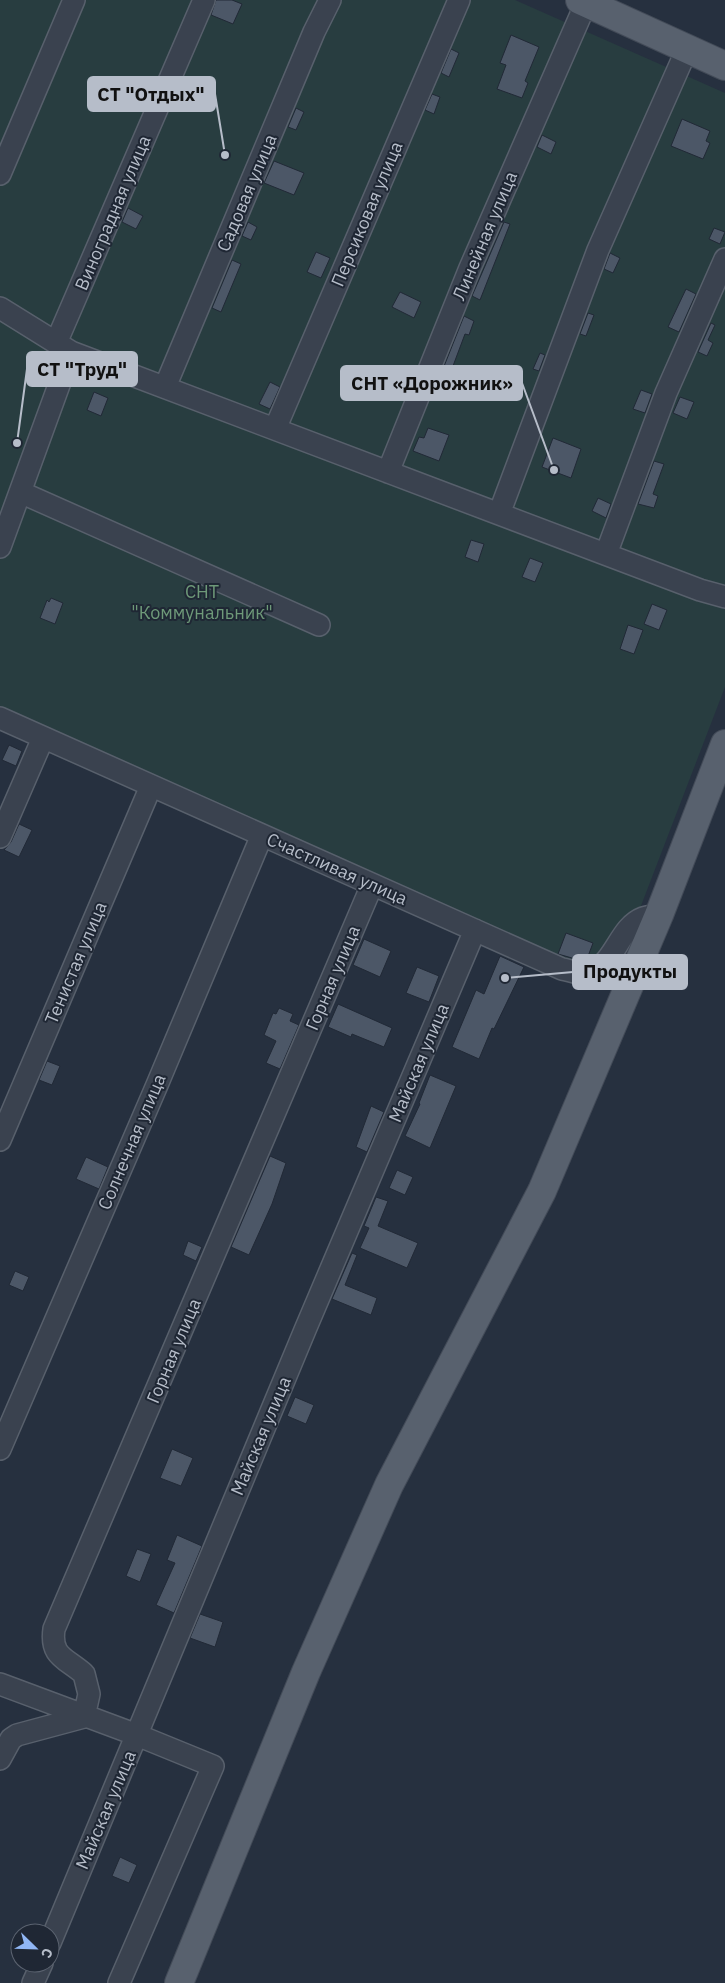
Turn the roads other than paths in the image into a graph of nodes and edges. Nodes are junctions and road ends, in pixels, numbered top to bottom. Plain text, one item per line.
1 (74, 0) edge
2 (204, 0) edge
3 (330, 0) edge
4 (459, 0) edge
5 (583, 1) edge
6 (687, 49) junction
7 (725, 66) edge
8 (0, 174) edge
9 (725, 259) edge
10 (0, 308) edge
11 (64, 347) junction
12 (165, 387) junction
13 (275, 429) junction
14 (388, 472) junction
15 (20, 492) junction
16 (499, 514) junction
17 (1, 540) edge
18 (606, 554) junction
19 (725, 597) edge
20 (319, 625) dead end
21 (0, 718) edge
22 (43, 738) junction
23 (725, 744) edge
24 (151, 786) junction
25 (262, 835) junction
26 (0, 838) edge
27 (372, 884) junction
28 (659, 915) junction
29 (475, 930) junction
30 (0, 1140) edge
31 (0, 1449) edge
32 (0, 1684) edge
33 (84, 1717) junction
34 (137, 1735) junction
35 (0, 1759) edge
36 (58, 1923) edge
37 (119, 1983) edge
38 (179, 1983) edge

1 - 8 street
2 - 11 street, Виноградная улица
3 - 12 street, Садовая улица
4 - 13 street, Персиковая улица
5 - 6 main road
5 - 14 street, Линейная улица
6 - 7 main road
6 - 16 street
9 - 18 street
10 - 11 street
11 - 12 street
11 - 15 street, Виноградная улица
12 - 13 street
13 - 14 street
14 - 16 street
15 - 17 street, Виноградная улица
15 - 20 street
16 - 18 street
18 - 19 street
21 - 22 street, Счастливая улица
22 - 24 street, Счастливая улица
22 - 26 street
23 - 28 main road
24 - 25 street, Счастливая улица
24 - 30 street, Тенистая улица
25 - 27 street, Счастливая улица
25 - 31 street, Солнечная улица
27 - 29 street, Счастливая улица
27 - 33 street, Горная улица
28 - 29 street, Счастливая улица
28 - 38 main road
29 - 34 street, Майская улица
32 - 33 street
33 - 34 street
33 - 35 street
34 - 36 street, Майская улица
34 - 37 street

